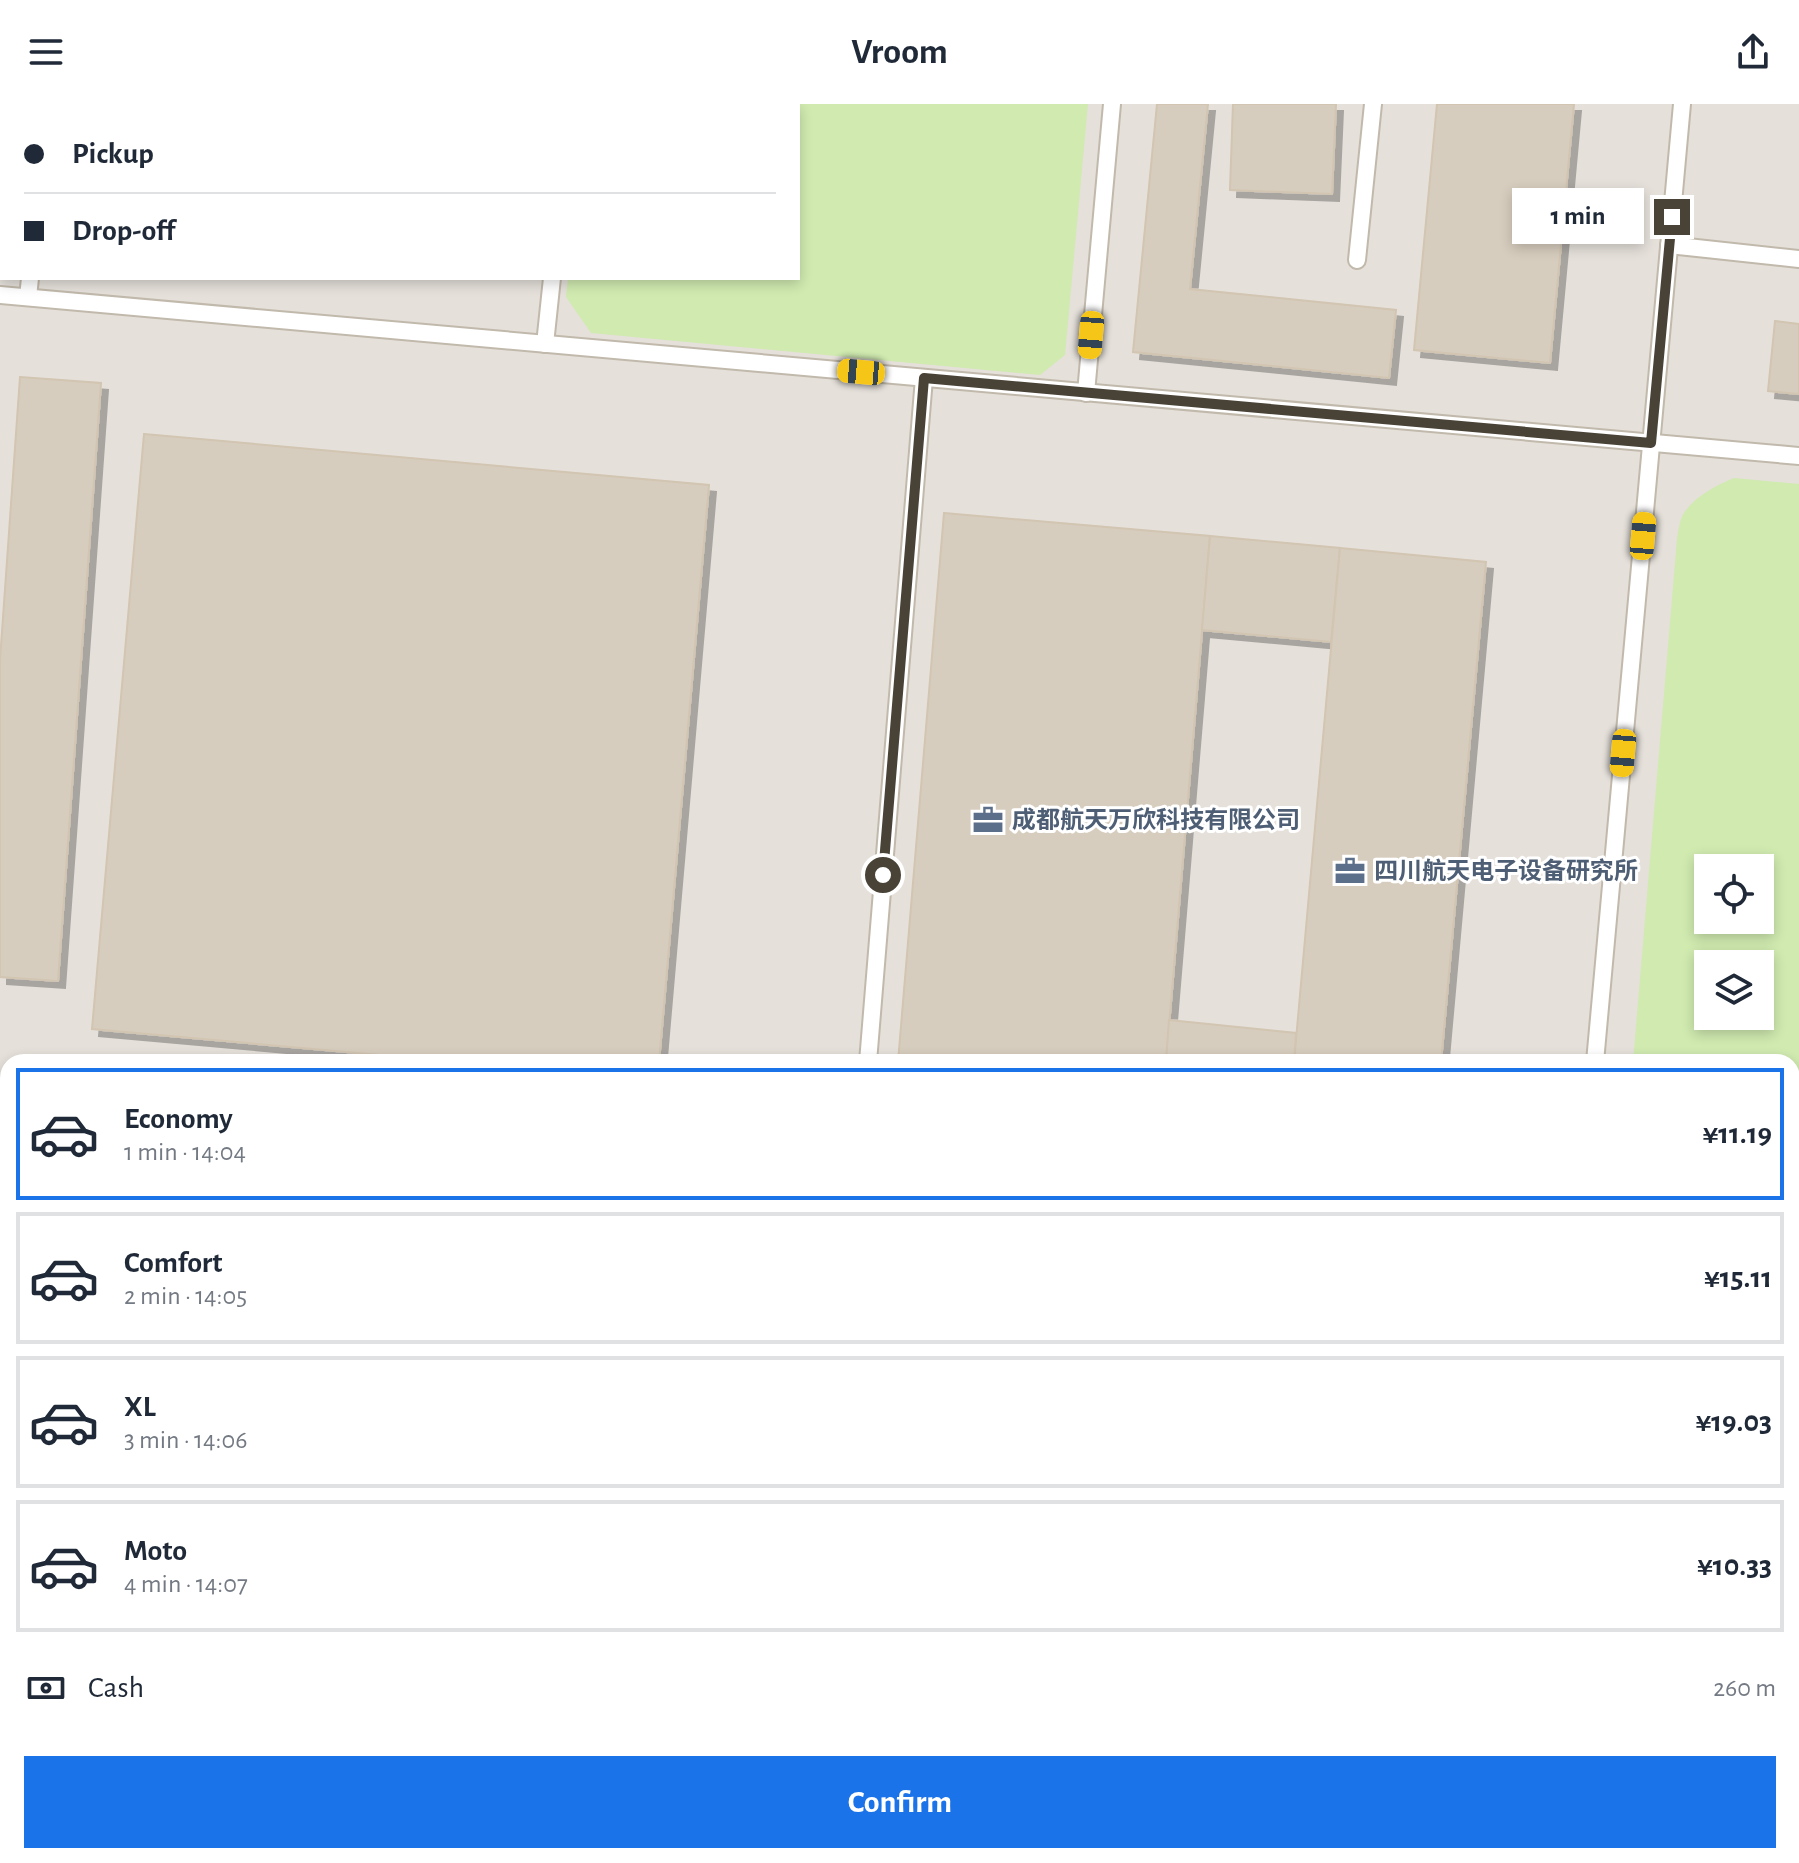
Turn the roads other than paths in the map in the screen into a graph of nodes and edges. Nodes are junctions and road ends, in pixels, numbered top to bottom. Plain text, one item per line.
1 (1112, 104) edge
2 (1373, 104) edge
3 (1682, 104) edge
4 (1669, 245) junction
5 (1799, 259) edge
6 (1357, 260) dead end
7 (30, 280) edge
8 (552, 280) edge
9 (0, 295) edge
10 (28, 297) junction
11 (545, 344) junction
12 (924, 378) junction
13 (1086, 393) junction
14 (1651, 443) junction
15 (1799, 456) edge
16 (869, 1054) edge
17 (1596, 1054) edge

1 - 13 lane
2 - 6 lane
3 - 4 lane
4 - 5 lane
4 - 14 lane
7 - 10 lane
8 - 11 lane
9 - 10 lane
10 - 11 lane
11 - 12 lane
12 - 13 lane
12 - 16 lane
13 - 14 lane
14 - 15 lane
14 - 17 lane

